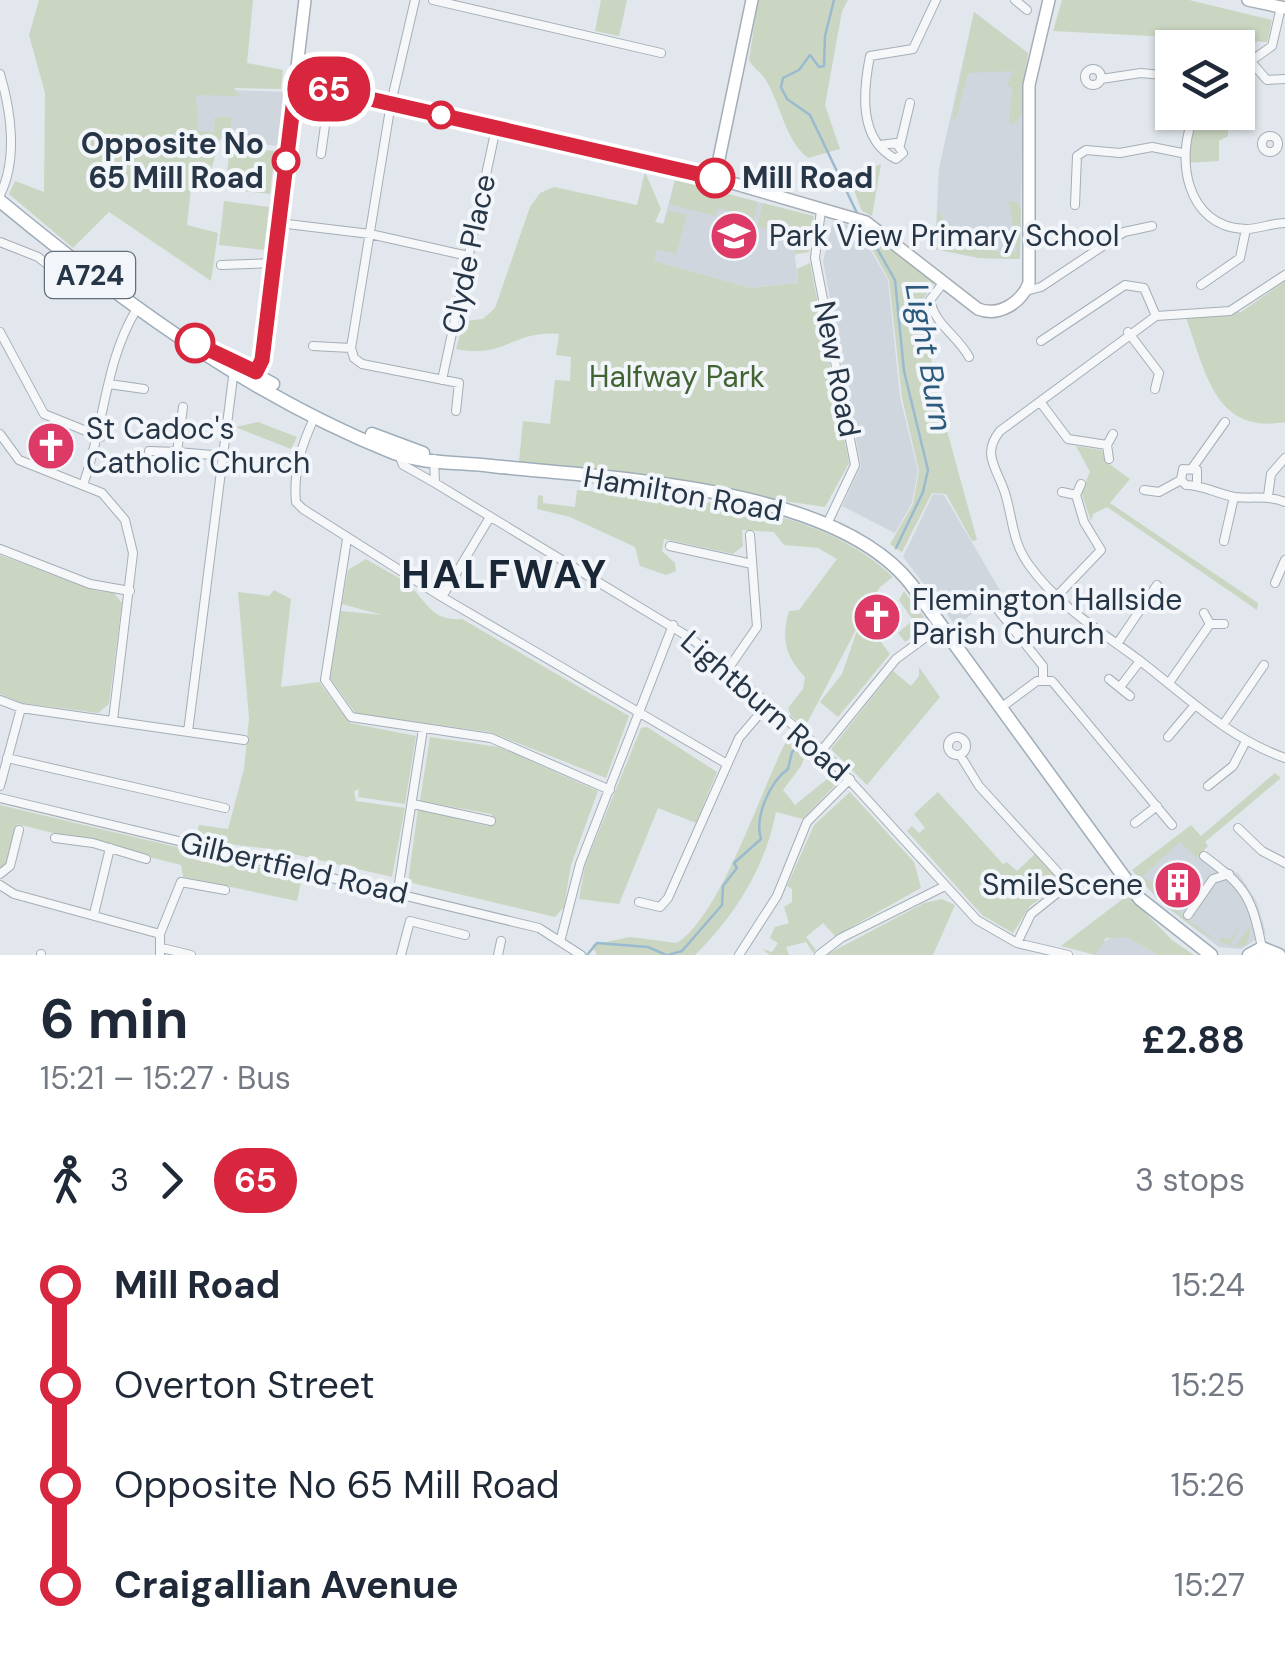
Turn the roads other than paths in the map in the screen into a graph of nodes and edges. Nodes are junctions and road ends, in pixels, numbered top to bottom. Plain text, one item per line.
1 (305, 0) edge
2 (414, 0) edge
3 (433, 0) edge
4 (752, 0) edge
5 (936, 0) edge
6 (1015, 0) edge
7 (1049, 0) edge
8 (1248, 0) edge
9 (1283, 8) edge
10 (1027, 10) dead end
11 (661, 53) dead end
12 (1255, 60) edge
13 (1255, 67) edge
14 (0, 74) edge
15 (1155, 74) edge
16 (1101, 78) dead end
17 (1285, 79) edge
18 (296, 82) junction
19 (330, 90) junction
20 (391, 103) junction
21 (910, 103) dead end
22 (895, 116) dead end
23 (908, 118) junction
24 (496, 128) junction
25 (1190, 130) edge
26 (880, 145) junction
27 (900, 145) junction
28 (1182, 153) junction
29 (320, 154) dead end
30 (715, 178) junction
31 (0, 198) edge
32 (1075, 205) dead end
33 (821, 210) junction
34 (279, 223) junction
35 (1285, 223) edge
36 (1152, 226) dead end
37 (1246, 229) junction
38 (370, 234) junction
39 (0, 242) edge
40 (468, 256) junction
41 (274, 263) junction
42 (221, 265) dead end
43 (60, 274) dead end
44 (1285, 275) edge
45 (945, 281) junction
46 (1201, 285) dead end
47 (1026, 291) junction
48 (136, 310) junction
49 (1156, 316) junction
50 (0, 332) edge
51 (1128, 332) junction
52 (1040, 340) dead end
53 (313, 346) dead end
54 (352, 348) junction
55 (969, 357) dead end
56 (235, 367) junction
57 (1159, 372) junction
58 (1170, 372) dead end
59 (254, 376) junction
60 (442, 380) junction
61 (109, 384) junction
62 (1155, 389) dead end
63 (144, 390) dead end
64 (1041, 403) junction
65 (184, 407) dead end
66 (456, 411) dead end
67 (316, 416) junction
68 (1225, 422) dead end
69 (0, 434) edge
70 (1112, 434) dead end
71 (100, 437) junction
72 (1107, 445) junction
73 (149, 451) dead end
74 (177, 452) junction
75 (399, 455) junction
76 (224, 456) junction
77 (1285, 458) edge
78 (434, 459) junction
79 (1109, 459) dead end
80 (1193, 467) junction
81 (1180, 480) junction
82 (435, 483) junction
83 (83, 484) junction
84 (1082, 484) dead end
85 (1197, 484) junction
86 (1144, 490) dead end
87 (1062, 492) dead end
88 (1158, 492) junction
89 (1076, 495) junction
90 (1268, 496) junction
91 (1234, 497) junction
92 (1285, 502) edge
93 (1163, 504) dead end
94 (490, 517) junction
95 (828, 522) junction
96 (750, 535) dead end
97 (347, 539) junction
98 (1224, 540) dead end
99 (670, 546) dead end
100 (0, 550) edge
101 (1285, 560) edge
102 (752, 564) junction
103 (1274, 583) dead end
104 (1157, 584) dead end
105 (130, 591) junction
106 (1056, 596) junction
107 (442, 597) junction
108 (994, 606) dead end
109 (1204, 613) dead end
110 (1210, 624) junction
111 (1224, 624) dead end
112 (673, 625) junction
113 (940, 626) junction
114 (1117, 644) junction
115 (1140, 661) junction
116 (1264, 665) dead end
117 (728, 669) junction
118 (1043, 678) junction
119 (1109, 679) dead end
120 (1169, 683) junction
121 (1120, 687) junction
122 (1130, 696) dead end
123 (0, 700) edge
124 (768, 704) junction
125 (1195, 705) junction
126 (21, 708) junction
127 (1002, 708) junction
128 (640, 714) junction
129 (113, 720) junction
130 (1222, 725) junction
131 (423, 729) junction
132 (188, 732) junction
133 (1168, 737) dead end
134 (244, 740) dead end
135 (1246, 741) junction
136 (1285, 742) edge
137 (822, 750) junction
138 (960, 755) dead end
139 (1282, 757) edge
140 (7, 758) junction
141 (727, 764) junction
142 (850, 779) junction
143 (0, 786) edge
144 (1208, 786) dead end
145 (610, 790) junction
146 (0, 798) edge
147 (412, 804) junction
148 (211, 805) junction
149 (1157, 806) junction
150 (226, 808) dead end
151 (208, 816) dead end
152 (490, 821) dead end
153 (1135, 823) dead end
154 (1172, 825) dead end
155 (1238, 828) dead end
156 (19, 830) dead end
157 (55, 838) dead end
158 (110, 848) junction
159 (1204, 856) dead end
160 (146, 859) dead end
161 (1285, 863) edge
162 (0, 874) edge
163 (1229, 874) junction
164 (945, 886) junction
165 (1, 890) edge
166 (225, 890) dead end
167 (398, 890) junction
168 (638, 902) dead end
169 (94, 914) junction
170 (1188, 914) dead end
171 (160, 934) junction
172 (465, 935) dead end
173 (560, 938) junction
174 (501, 941) dead end
175 (1016, 943) junction
176 (1256, 951) edge
177 (161, 952) edge
178 (1282, 954) edge
179 (190, 955) edge
180 (401, 955) edge
181 (498, 955) edge
182 (581, 955) edge
183 (739, 955) edge
184 (819, 955) edge
185 (1068, 955) edge
186 (1211, 955) edge

1 - 18 street
2 - 20 street
3 - 11 street
4 - 30 street
5 - 26 street
6 - 10 street
7 - 47 street
8 - 9 street
9 - 12 street
13 - 17 street
14 - 31 street
15 - 16 street
18 - 19 street
18 - 34 street
19 - 20 street
19 - 29 street
20 - 24 street
20 - 38 street
21 - 23 street
22 - 23 street
23 - 27 street
24 - 30 street
24 - 40 street, Clyde Place
25 - 28 street
26 - 27 street
26 - 27 street
28 - 32 street
28 - 37 street
30 - 33 street
31 - 48 main road, Hamilton Road / A724
33 - 45 street
33 - 95 street, New Road
34 - 38 street
34 - 41 street
35 - 37 street
36 - 47 street
37 - 46 street
38 - 40 street
38 - 54 street
39 - 43 street
40 - 60 street, Clyde Place
41 - 42 street
41 - 59 street
44 - 49 street
45 - 47 street
45 - 55 street
48 - 56 main road, Hamilton Road / A724
48 - 61 street
49 - 51 street
49 - 52 street
50 - 71 street
51 - 57 street
51 - 64 street
53 - 54 street
54 - 60 street
56 - 59 main road, Hamilton Road / A724
56 - 76 street
57 - 58 street
57 - 62 street
59 - 67 main road, Hamilton Road / A724
59 - 78 main road, Hamilton Road / A724
60 - 66 street
61 - 63 street
61 - 71 street
64 - 72 street
64 - 106 street
65 - 74 street
67 - 75 main road, Hamilton Road / A724
67 - 97 street
68 - 80 street
69 - 83 street
70 - 72 street
71 - 83 street
72 - 79 street
73 - 74 street
74 - 76 street
75 - 78 main road, Hamilton Road / A724
75 - 82 street, Lightburn Road
76 - 132 street
77 - 90 street
78 - 82 street
78 - 95 main road, Hamilton Road / A724
80 - 81 street
80 - 85 street
81 - 85 street
81 - 88 street
82 - 94 street, Lightburn Road
83 - 105 street
84 - 89 street
85 - 91 street
86 - 88 street
87 - 89 street
88 - 93 street
89 - 106 street
90 - 91 street
90 - 92 street
91 - 98 street
94 - 107 street
94 - 112 street, Lightburn Road
95 - 113 main road, Hamilton Road / A724
96 - 102 street
97 - 107 street
97 - 131 street
99 - 102 street
100 - 105 street
101 - 103 street
102 - 117 street
104 - 114 street
105 - 129 street
106 - 114 street
107 - 128 street
108 - 118 street
109 - 110 street
110 - 111 street
110 - 120 street
112 - 117 street, Lightburn Road
112 - 128 street
113 - 127 main road, Hamilton Road / A724
113 - 137 street
114 - 115 street
115 - 120 street
115 - 121 street
116 - 130 street
117 - 124 street, Lightburn Road
118 - 127 street
118 - 149 street
119 - 121 street
120 - 125 street
121 - 122 street
123 - 126 street
124 - 137 street, Lightburn Road
124 - 141 street
125 - 130 street
125 - 133 street
126 - 129 street
126 - 140 street
127 - 186 main road, Hamilton Road / A724
128 - 141 street
128 - 145 street
129 - 132 street
130 - 135 street
131 - 145 street
131 - 147 street
132 - 134 street
135 - 139 street
135 - 144 street
136 - 139 street
137 - 142 street, Lightburn Road
138 - 175 street
140 - 143 street
140 - 148 street
141 - 168 street
142 - 164 street, Lightburn Road
142 - 183 street
145 - 173 street
146 - 167 street, Gilbertfield Road
147 - 152 street
147 - 167 street
148 - 150 street
148 - 151 street
149 - 153 street
149 - 154 street
155 - 161 street
156 - 162 street
157 - 158 street
158 - 160 street
158 - 169 street
159 - 163 street
163 - 170 street
163 - 176 street
164 - 175 street, Lightburn Road
164 - 184 street
165 - 169 street
166 - 171 street
167 - 173 street, Gilbertfield Road
169 - 171 street
171 - 177 street
172 - 180 street
173 - 182 street, Gilbertfield Road
174 - 181 street
175 - 185 street, Lightburn Road
176 - 178 main road
177 - 179 street

